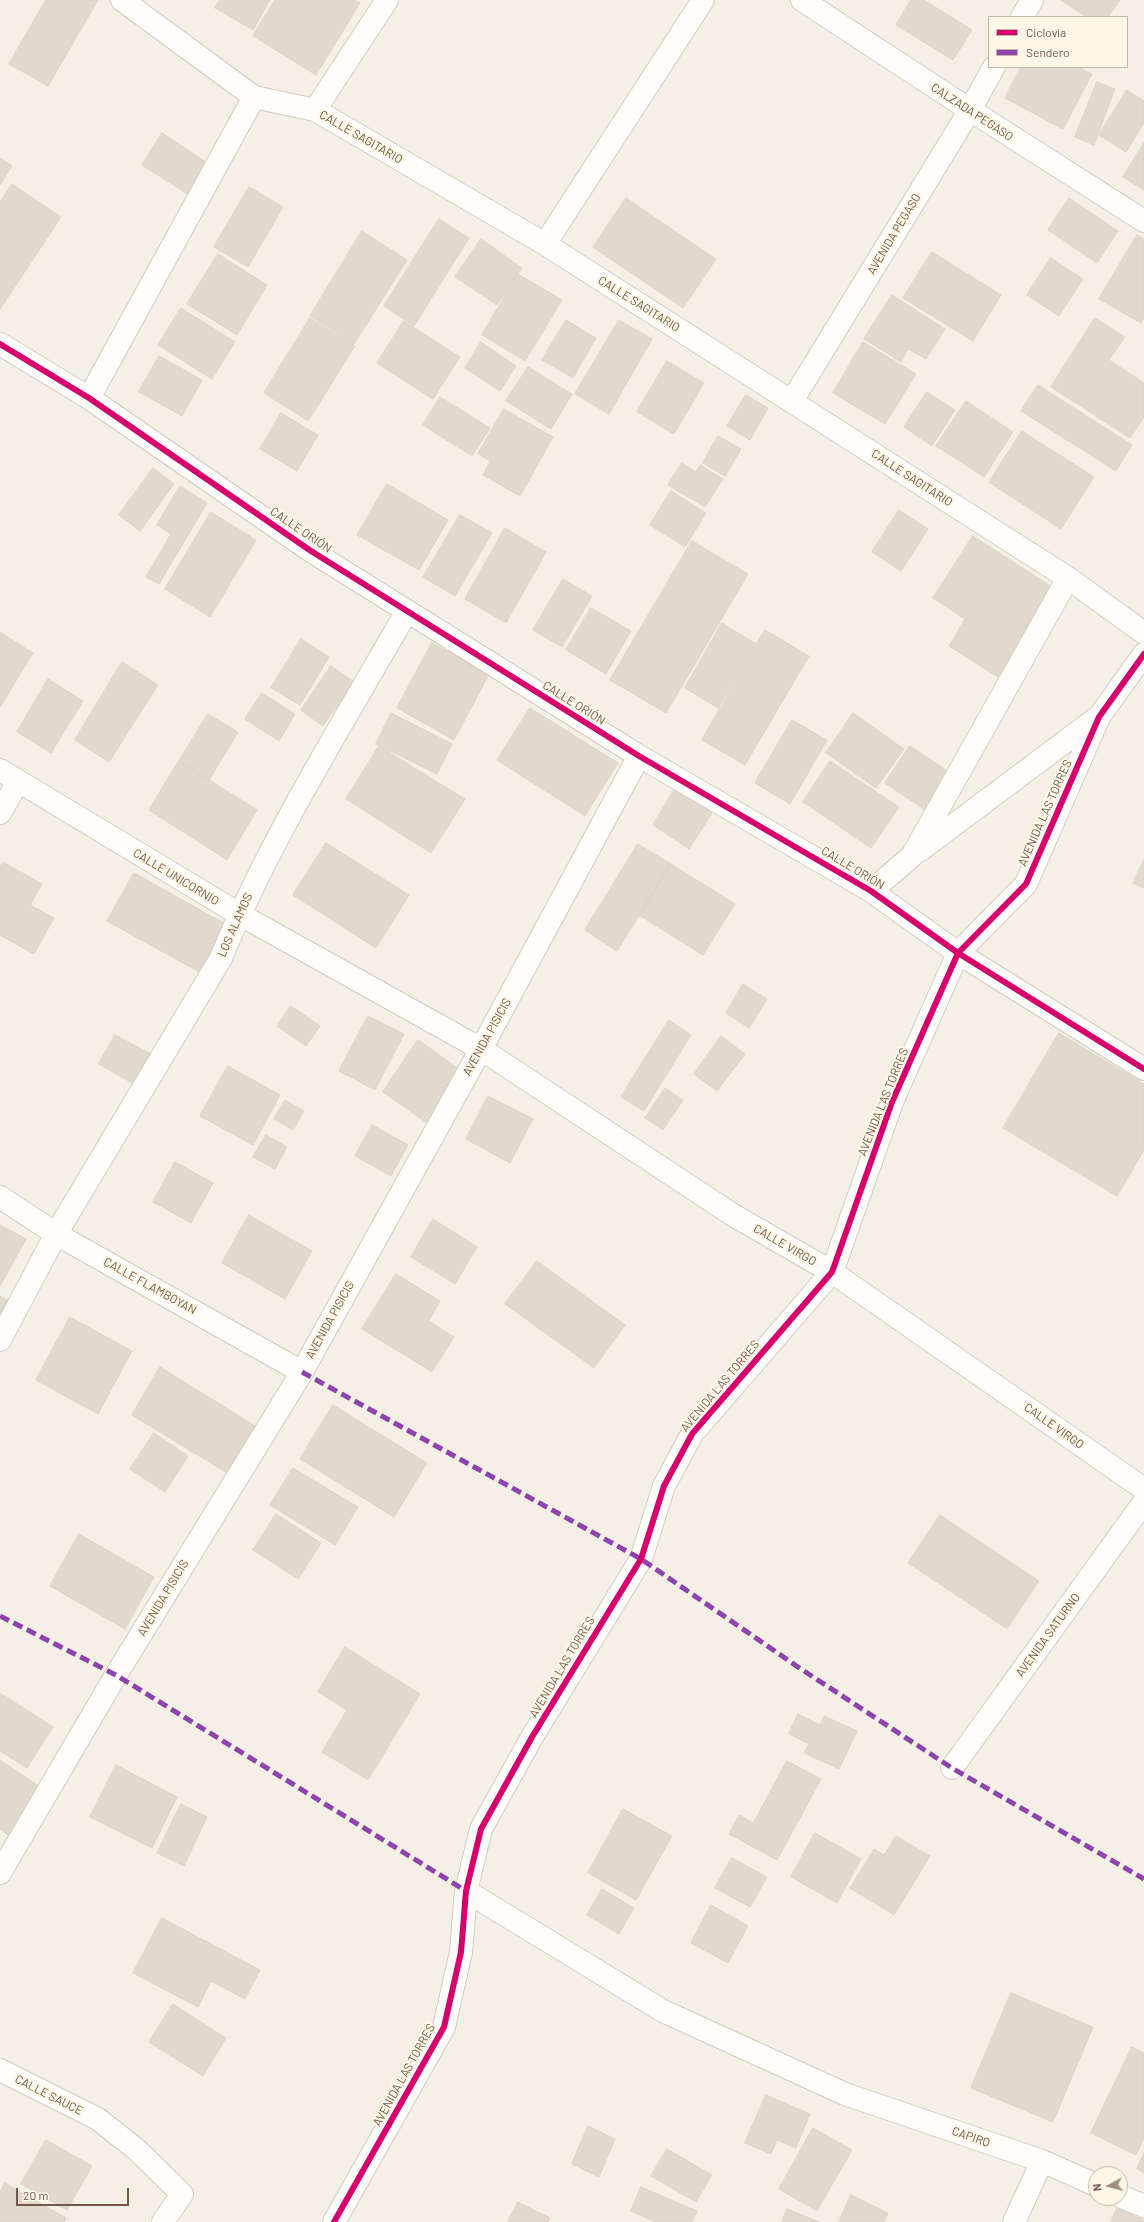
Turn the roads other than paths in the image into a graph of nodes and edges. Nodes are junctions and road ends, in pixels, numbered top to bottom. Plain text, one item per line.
1 (122, 0) edge
2 (387, 0) edge
3 (703, 0) edge
4 (802, 0) edge
5 (1032, 0) edge
6 (1023, 16) edge
7 (993, 68) edge
8 (254, 97) junction
9 (315, 110) junction
10 (970, 110) junction
11 (1144, 221) edge
12 (545, 244) junction
13 (0, 344) edge
14 (89, 398) junction
15 (792, 401) junction
16 (1068, 578) junction
17 (407, 611) junction
18 (1144, 633) edge
19 (1144, 654) edge
20 (1099, 717) junction
21 (639, 756) junction
22 (9, 776) edge
23 (0, 813) edge
24 (912, 856) junction
25 (872, 891) junction
26 (239, 914) junction
27 (958, 953) junction
28 (481, 1049) junction
29 (1144, 1069) edge
30 (0, 1198) edge
31 (56, 1234) junction
32 (832, 1272) junction
33 (0, 1340) edge
34 (302, 1372) junction
35 (1144, 1489) edge
36 (1144, 1502) edge
37 (952, 1768) dead end
38 (0, 1873) edge
39 (466, 1891) junction
40 (0, 2070) edge
41 (1042, 2161) junction
42 (1088, 2181) edge
43 (1128, 2199) edge
44 (1144, 2206) edge
45 (163, 2222) edge
46 (334, 2222) edge
47 (1014, 2222) edge

1 - 8 street, CALLE SAGITARIO
2 - 9 street
3 - 12 street
4 - 10 street, CALZADA PEGASO
5 - 6 street
7 - 10 street, AVENIDA PEGASO
8 - 9 street, CALLE SAGITARIO
8 - 14 street
9 - 12 street, CALLE SAGITARIO
10 - 11 street, CALZADA PEGASO
10 - 15 street, AVENIDA PEGASO
12 - 15 street, CALLE SAGITARIO
13 - 14 street, CALLE ORIÓN
14 - 17 street, CALLE ORIÓN
15 - 16 street, CALLE SAGITARIO
16 - 18 street, CALLE SAGITARIO
16 - 24 street
17 - 21 street, CALLE ORIÓN
17 - 26 street, LOS ALAMOS
19 - 20 street, AVENIDA LAS TORRES
20 - 24 street
20 - 27 street, AVENIDA LAS TORRES
21 - 25 street, CALLE ORIÓN
21 - 28 street, AVENIDA PISICIS
22 - 23 street
22 - 26 street, CALLE UNICORNIO
24 - 25 street
25 - 27 street, CALLE ORIÓN
26 - 28 street, CALLE UNICORNIO
26 - 31 street, LOS ALAMOS
27 - 29 street, CALLE ORIÓN
27 - 32 street, AVENIDA LAS TORRES
28 - 32 street, CALLE VIRGO
28 - 34 street, AVENIDA PISICIS
30 - 31 street, CALLE FLAMBOYAN
31 - 33 street, LOS ALAMOS
31 - 34 street, CALLE FLAMBOYAN
32 - 35 street, CALLE VIRGO
32 - 39 street, AVENIDA LAS TORRES
34 - 38 street, AVENIDA PISICIS
36 - 37 street, AVENIDA SATURNO
39 - 41 street, CAPIRO
39 - 46 street, AVENIDA LAS TORRES
40 - 45 street, CALLE SAUCE
41 - 42 street, CAPIRO
41 - 47 street
43 - 44 street

